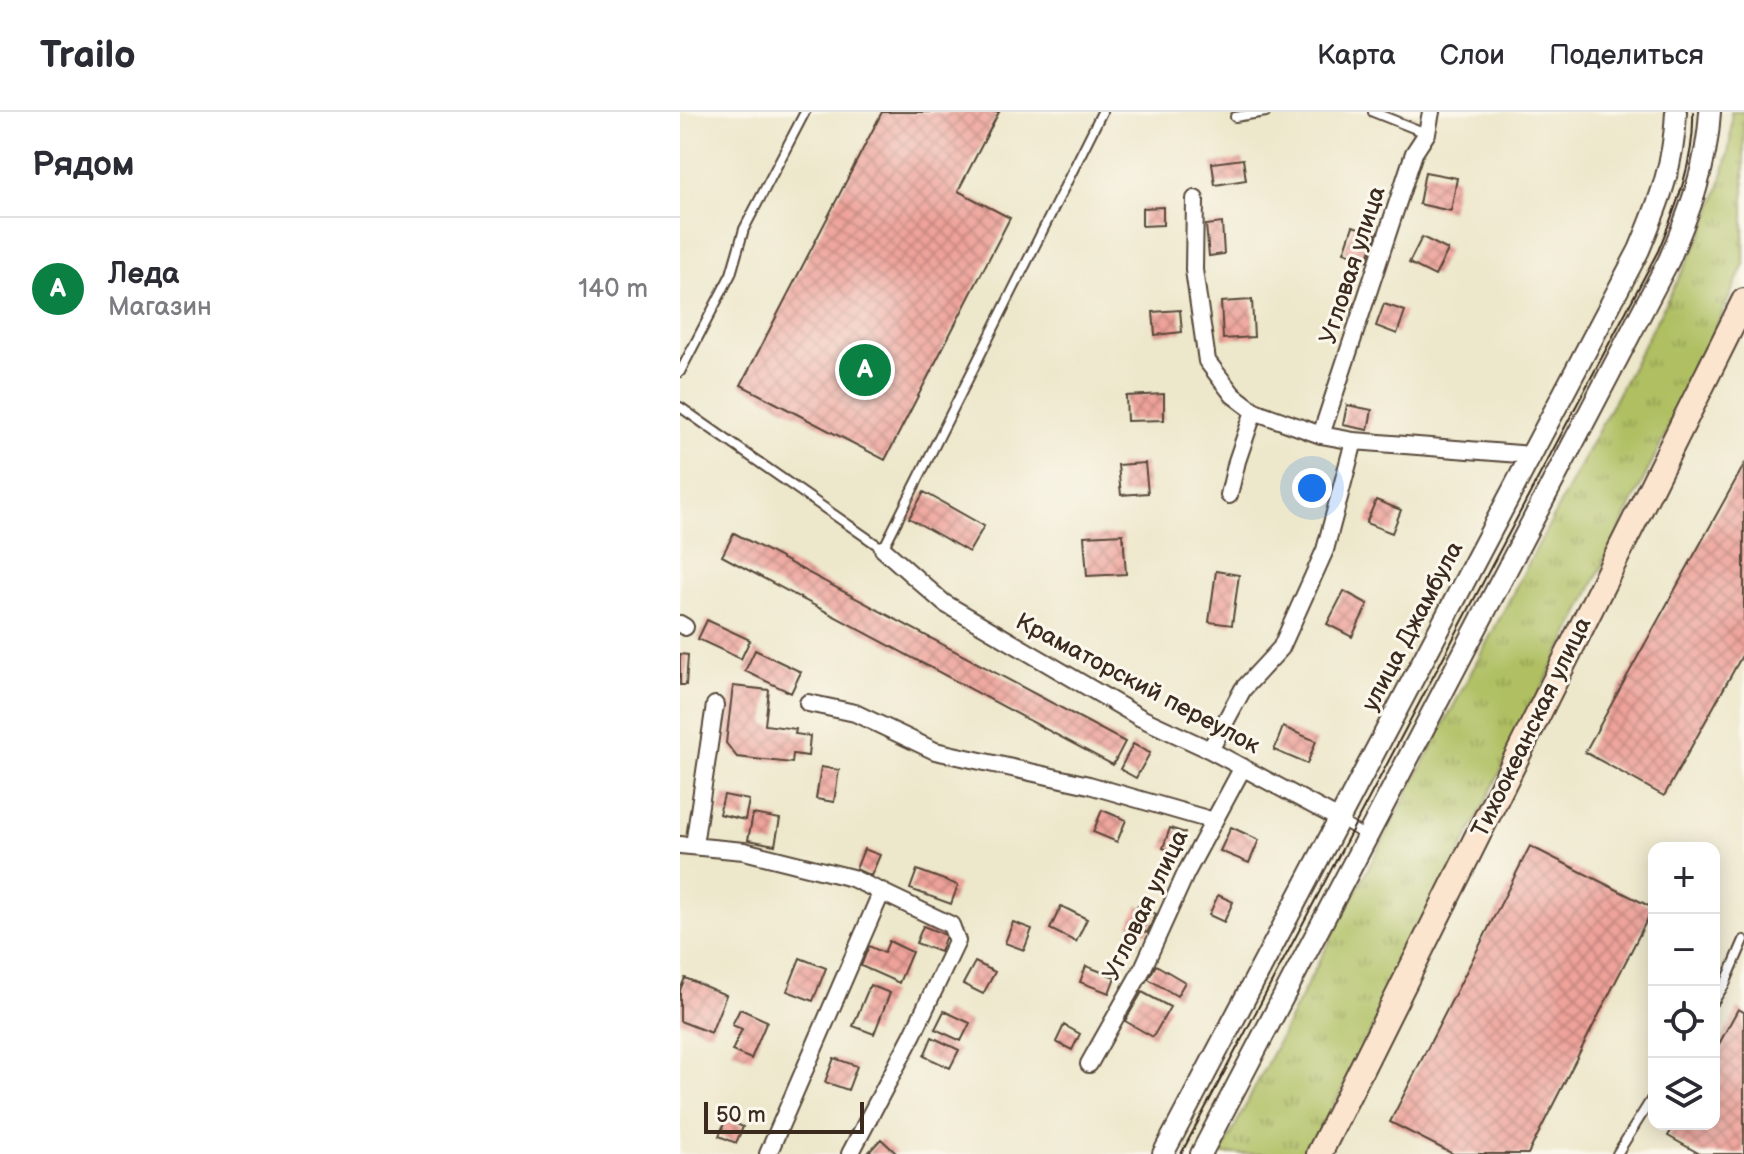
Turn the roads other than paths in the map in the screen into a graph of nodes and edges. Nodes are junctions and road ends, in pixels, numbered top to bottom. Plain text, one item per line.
1 (805, 112) edge
2 (1102, 112) edge
3 (1266, 112) edge
4 (1373, 112) edge
5 (1431, 112) edge
6 (1676, 112) edge
7 (1710, 112) edge
8 (1235, 117) dead end
9 (1427, 133) junction
10 (1195, 199) dead end
11 (1744, 301) edge
12 (680, 372) edge
13 (680, 407) edge
14 (1254, 411) junction
15 (1321, 435) junction
16 (1354, 441) junction
17 (1532, 455) junction
18 (1229, 495) dead end
19 (883, 549) junction
20 (808, 703) dead end
21 (715, 705) dead end
22 (1210, 750) junction
23 (1243, 767) junction
24 (1339, 819) junction
25 (1214, 821) junction
26 (1368, 837) junction
27 (687, 845) edge
28 (882, 891) junction
29 (1744, 940) edge
30 (1720, 992) edge
31 (1089, 1064) dead end
32 (1648, 1105) edge
33 (768, 1154) edge
34 (850, 1154) edge
35 (1163, 1154) edge
36 (1201, 1154) edge
37 (1319, 1154) edge
38 (1617, 1154) edge

1 - 12 lane
2 - 19 lane
3 - 8 lane
4 - 9 lane
5 - 9 street, Угловая улица
6 - 17 street, улица Джамбула
7 - 26 street
9 - 15 street, Угловая улица
10 - 14 street
11 - 37 main road, Тихоокеанская улица
13 - 19 lane
14 - 15 street
14 - 18 street
15 - 16 street
16 - 17 street
16 - 22 street
17 - 24 street, улица Джамбула
19 - 22 street, Краматорский переулок
20 - 25 street
21 - 27 street
22 - 23 street, Краматорский переулок
23 - 24 street, Краматорский переулок
23 - 25 street, Угловая улица
24 - 26 lane
24 - 35 street, улица Джамбула
25 - 31 street, Угловая улица
26 - 36 street
27 - 28 street
28 - 33 street
28 - 34 street
29 - 30 lane
32 - 38 lane

